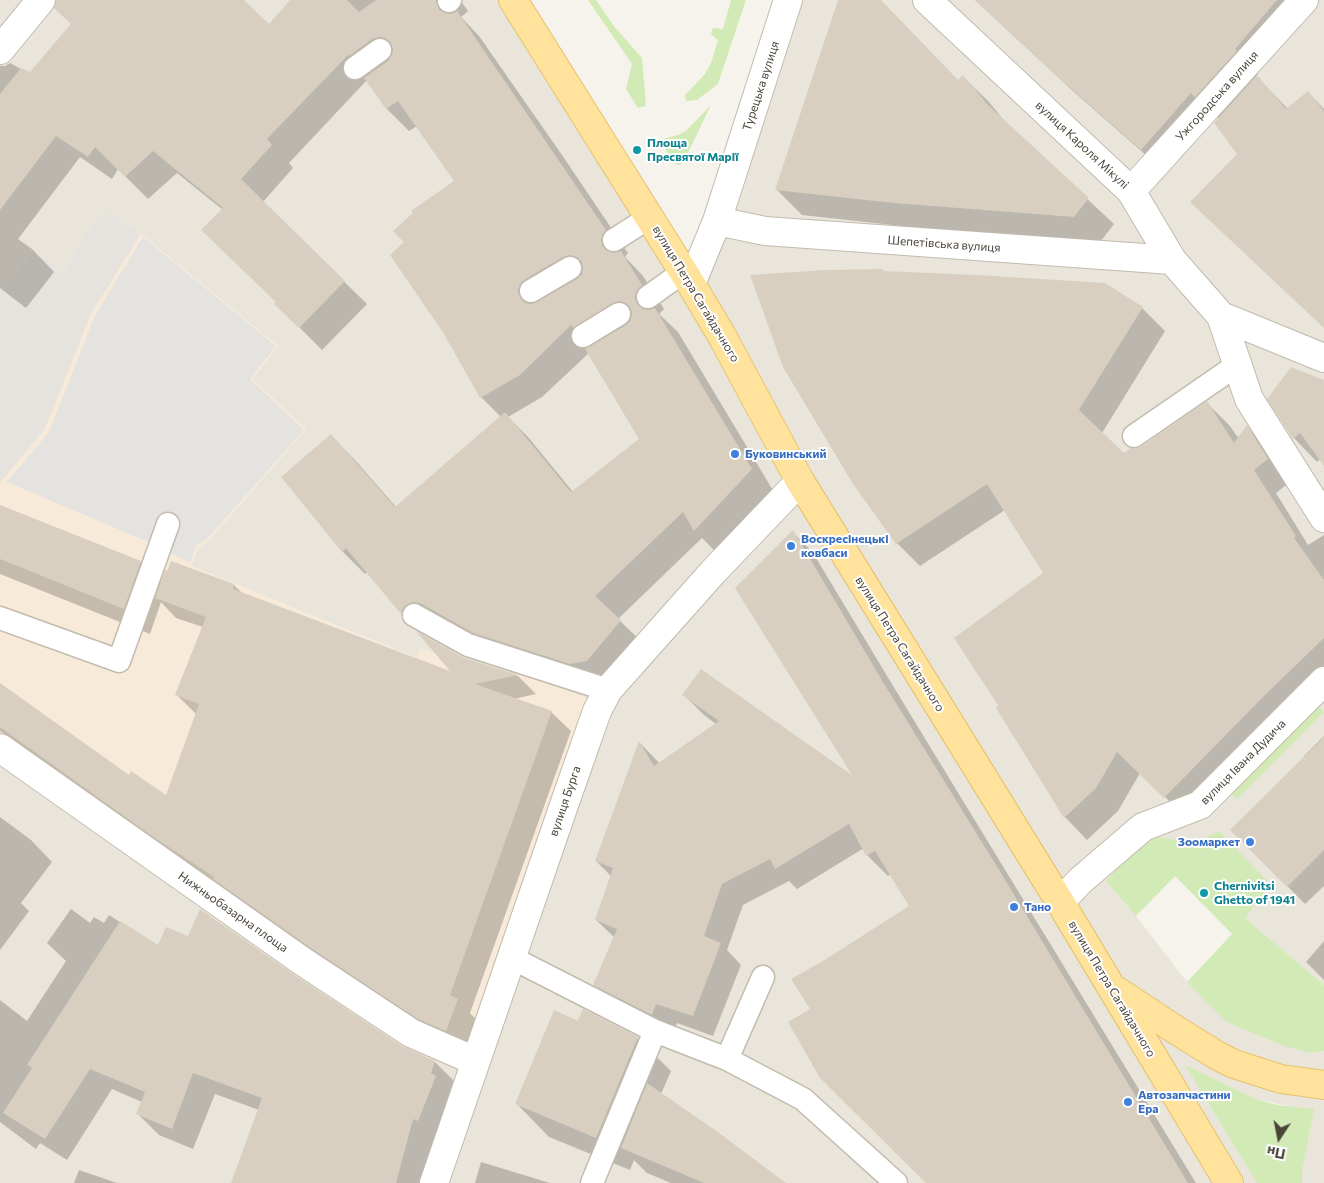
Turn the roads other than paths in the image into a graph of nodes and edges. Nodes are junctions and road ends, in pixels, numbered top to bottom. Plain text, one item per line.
1 (41, 0) edge
2 (513, 0) edge
3 (788, 0) edge
4 (927, 0) edge
5 (1304, 0) edge
6 (0, 50) edge
7 (380, 50) dead end
8 (355, 68) dead end
9 (1131, 191) junction
10 (650, 217) junction
11 (717, 221) junction
12 (614, 240) dead end
13 (1172, 260) junction
14 (570, 268) dead end
15 (687, 278) junction
16 (531, 291) dead end
17 (648, 296) dead end
18 (619, 314) dead end
19 (1221, 316) junction
20 (582, 336) dead end
21 (1324, 358) edge
22 (1237, 365) junction
23 (1134, 436) dead end
24 (800, 481) junction
25 (1324, 518) edge
26 (168, 524) dead end
27 (414, 614) dead end
28 (0, 618) edge
29 (1324, 681) edge
30 (608, 690) junction
31 (0, 748) edge
32 (1060, 902) junction
33 (512, 958) junction
34 (764, 977) dead end
35 (1110, 986) junction
36 (655, 1031) junction
37 (727, 1059) junction
38 (474, 1062) junction
39 (1324, 1085) edge
40 (434, 1183) edge
41 (592, 1183) edge
42 (896, 1183) edge
43 (1229, 1183) edge

1 - 6 street
2 - 10 main road, вулиця Петра Сагайдачного
3 - 11 street, Турецька вулиця
4 - 9 street, вулиця Кароля Мікулі
5 - 9 street, Ужгородська вулиця
7 - 8 lane
9 - 13 street, вулиця Кароля Мікулі
10 - 12 lane
10 - 15 main road, вулиця Петра Сагайдачного
11 - 13 street, Шепетівська вулиця
11 - 15 street, Турецька вулиця
13 - 19 street, вулиця Кароля Мікулі
14 - 16 lane
15 - 17 lane
15 - 24 main road, вулиця Петра Сагайдачного
18 - 20 lane
19 - 21 street, вулиця Кароля Мікулі
19 - 22 street
22 - 23 lane
22 - 25 street
24 - 30 street, вулиця Бурга
24 - 32 main road, вулиця Петра Сагайдачного
26 - 28 lane
27 - 30 lane
29 - 32 street, вулиця Івана Дудича
30 - 33 street, вулиця Бурга
31 - 38 street, Нижньобазарна площа
32 - 35 main road, вулиця Петра Сагайдачного
33 - 36 lane
33 - 38 street, вулиця Бурга
34 - 37 lane
35 - 39 main road
35 - 43 main road, вулиця Петра Сагайдачного
36 - 37 lane
36 - 41 lane
37 - 42 lane
38 - 40 street, вулиця Бурга

